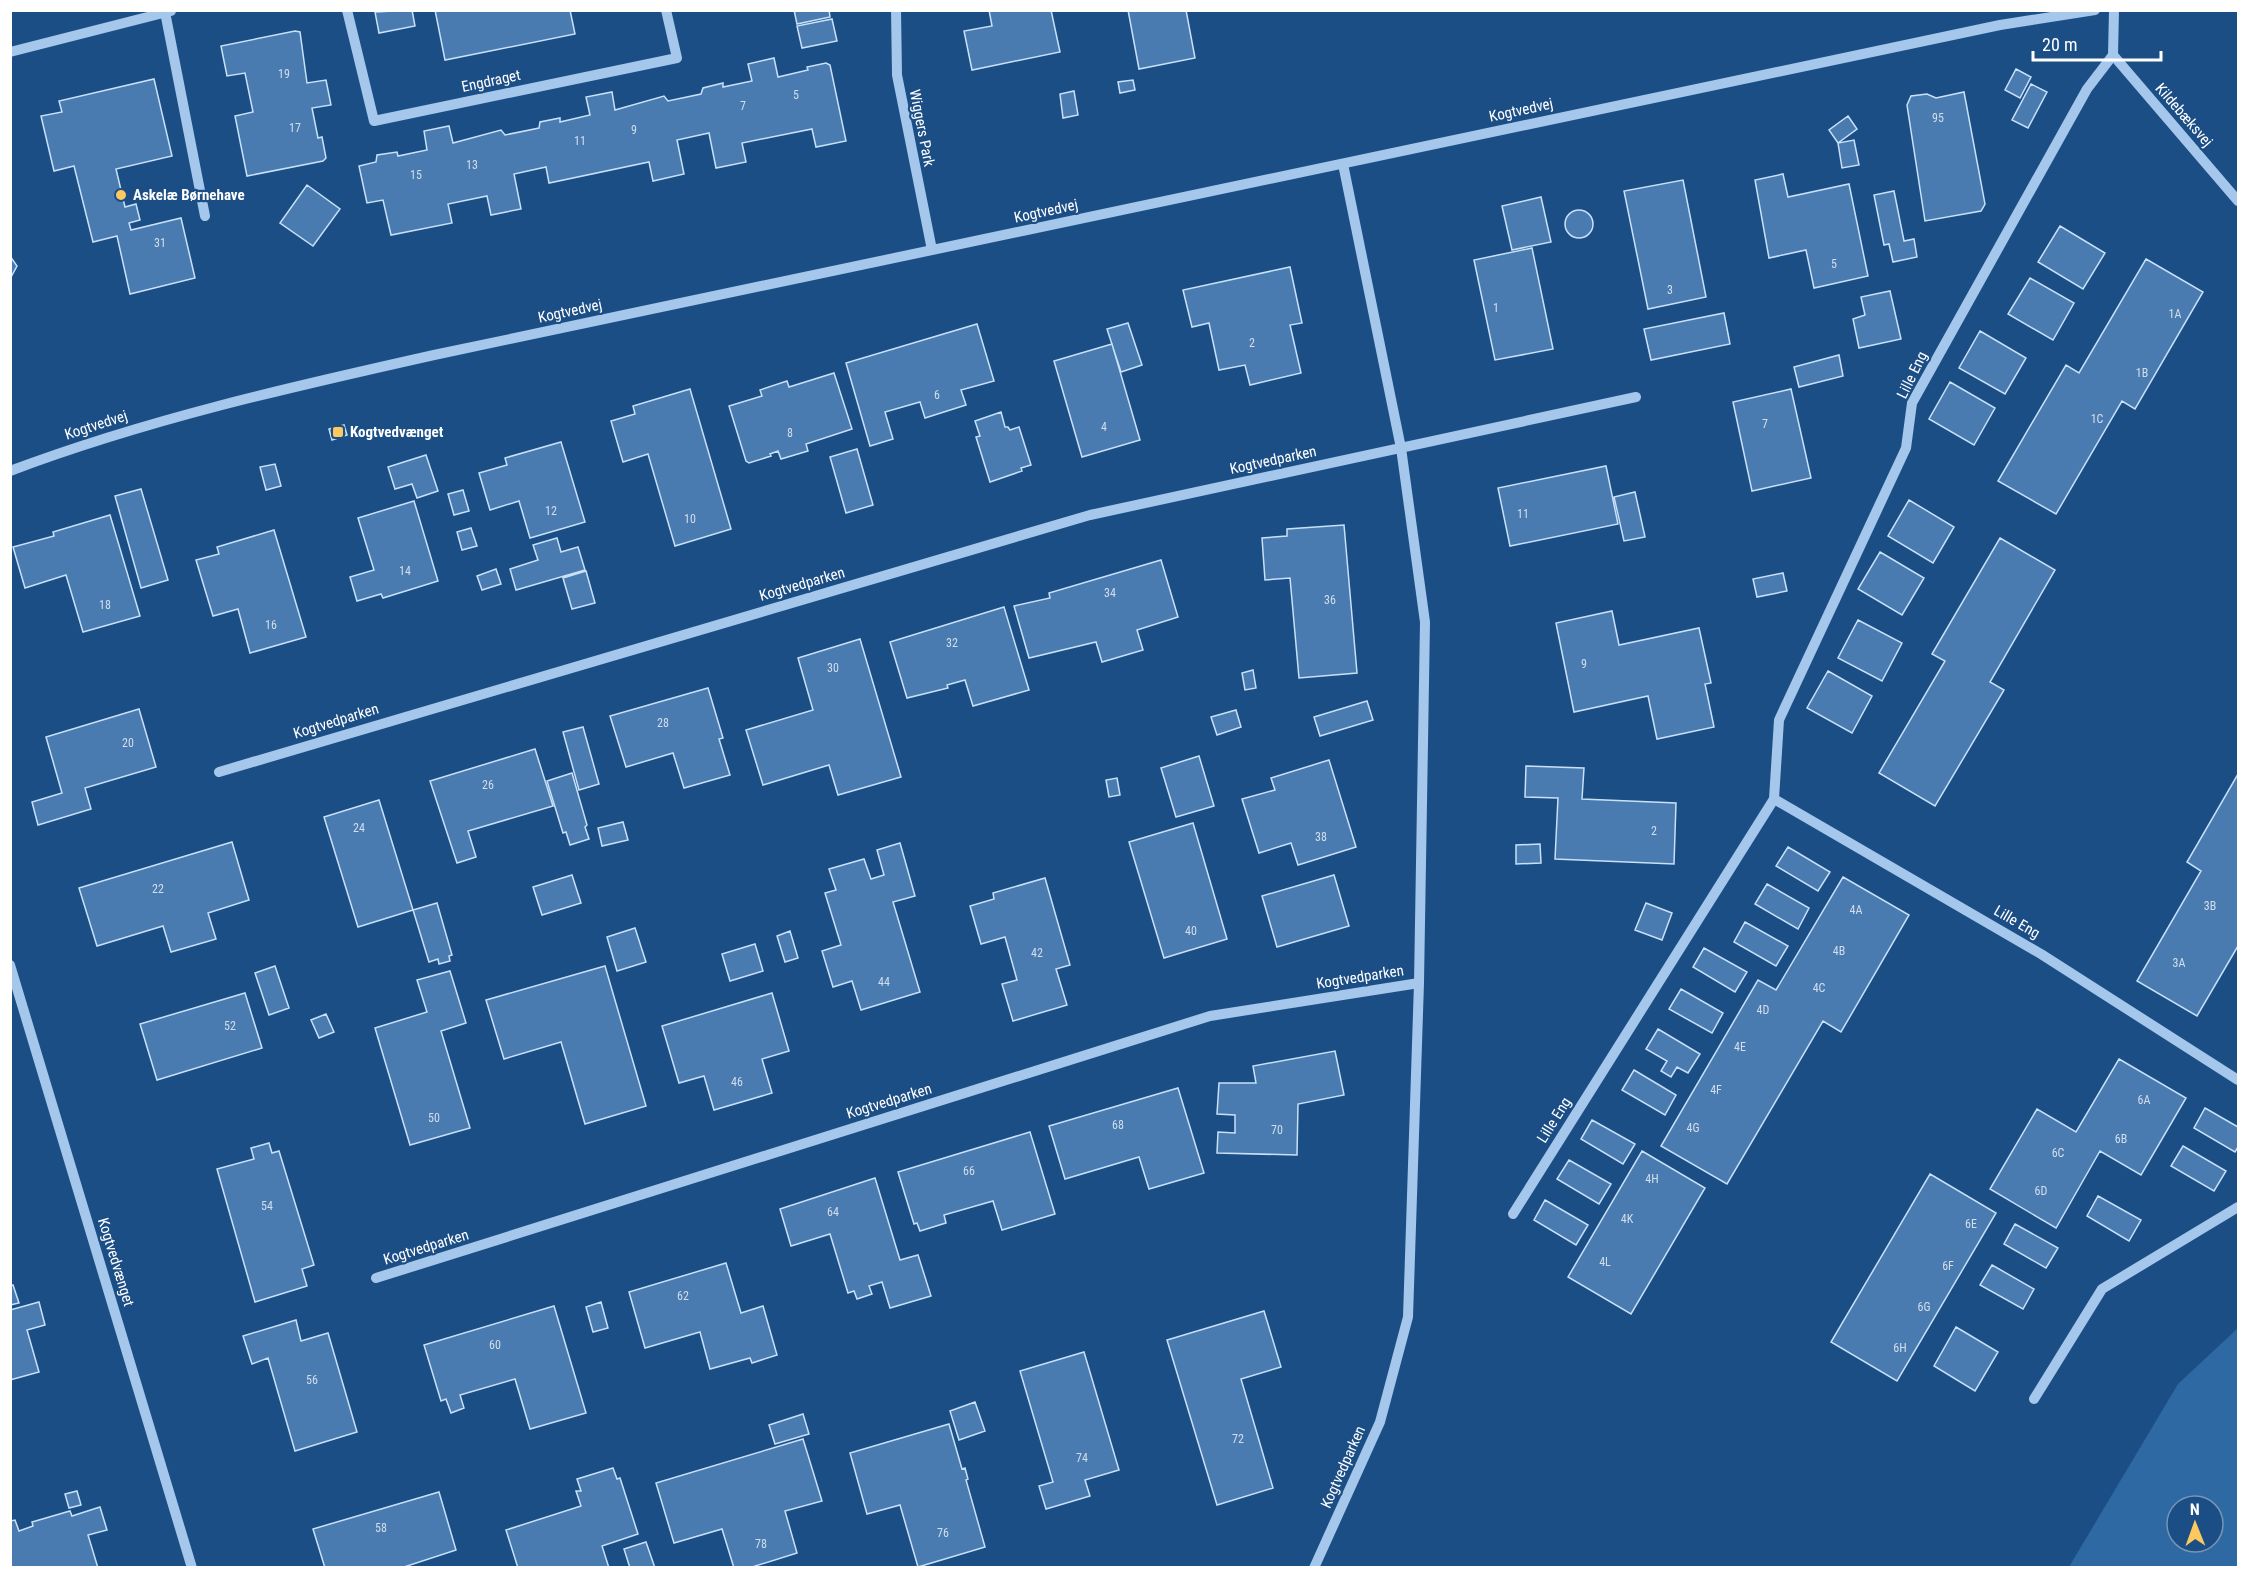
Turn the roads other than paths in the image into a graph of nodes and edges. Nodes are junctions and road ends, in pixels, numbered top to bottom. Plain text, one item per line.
1 (347, 10) edge
2 (666, 10) edge
3 (896, 10) edge
4 (2095, 10) edge
5 (2114, 10) edge
6 (168, 11) edge
7 (10, 52) edge
8 (2113, 55) junction
9 (1343, 164) junction
10 (2238, 201) edge
11 (205, 216) dead end
12 (932, 250) junction
13 (1636, 397) dead end
14 (1401, 448) junction
15 (10, 471) edge
16 (219, 772) dead end
17 (1774, 799) junction
18 (10, 964) edge
19 (1419, 983) junction
20 (2238, 1080) edge
21 (2238, 1207) edge
22 (1513, 1214) dead end
23 (376, 1278) dead end
24 (2034, 1399) dead end
25 (192, 1568) edge
26 (1314, 1568) edge

1 - 2 street, Engdraget
3 - 12 street, Wiggers Park
4 - 9 street, Kogtvedvej
5 - 8 street
6 - 7 street
6 - 11 street
8 - 10 street, Kildebæksvej
8 - 17 street, Lille Eng
9 - 12 street, Kogtvedvej
9 - 14 street, Kogtvedparken
12 - 15 street, Kogtvedvej
13 - 14 street, Kogtvedparken
14 - 16 street, Kogtvedparken
14 - 19 street, Kogtvedparken
17 - 20 street, Lille Eng
17 - 22 street, Lille Eng
18 - 25 street, Kogtvedvænget
19 - 23 street, Kogtvedparken
19 - 26 street, Kogtvedparken
21 - 24 street

